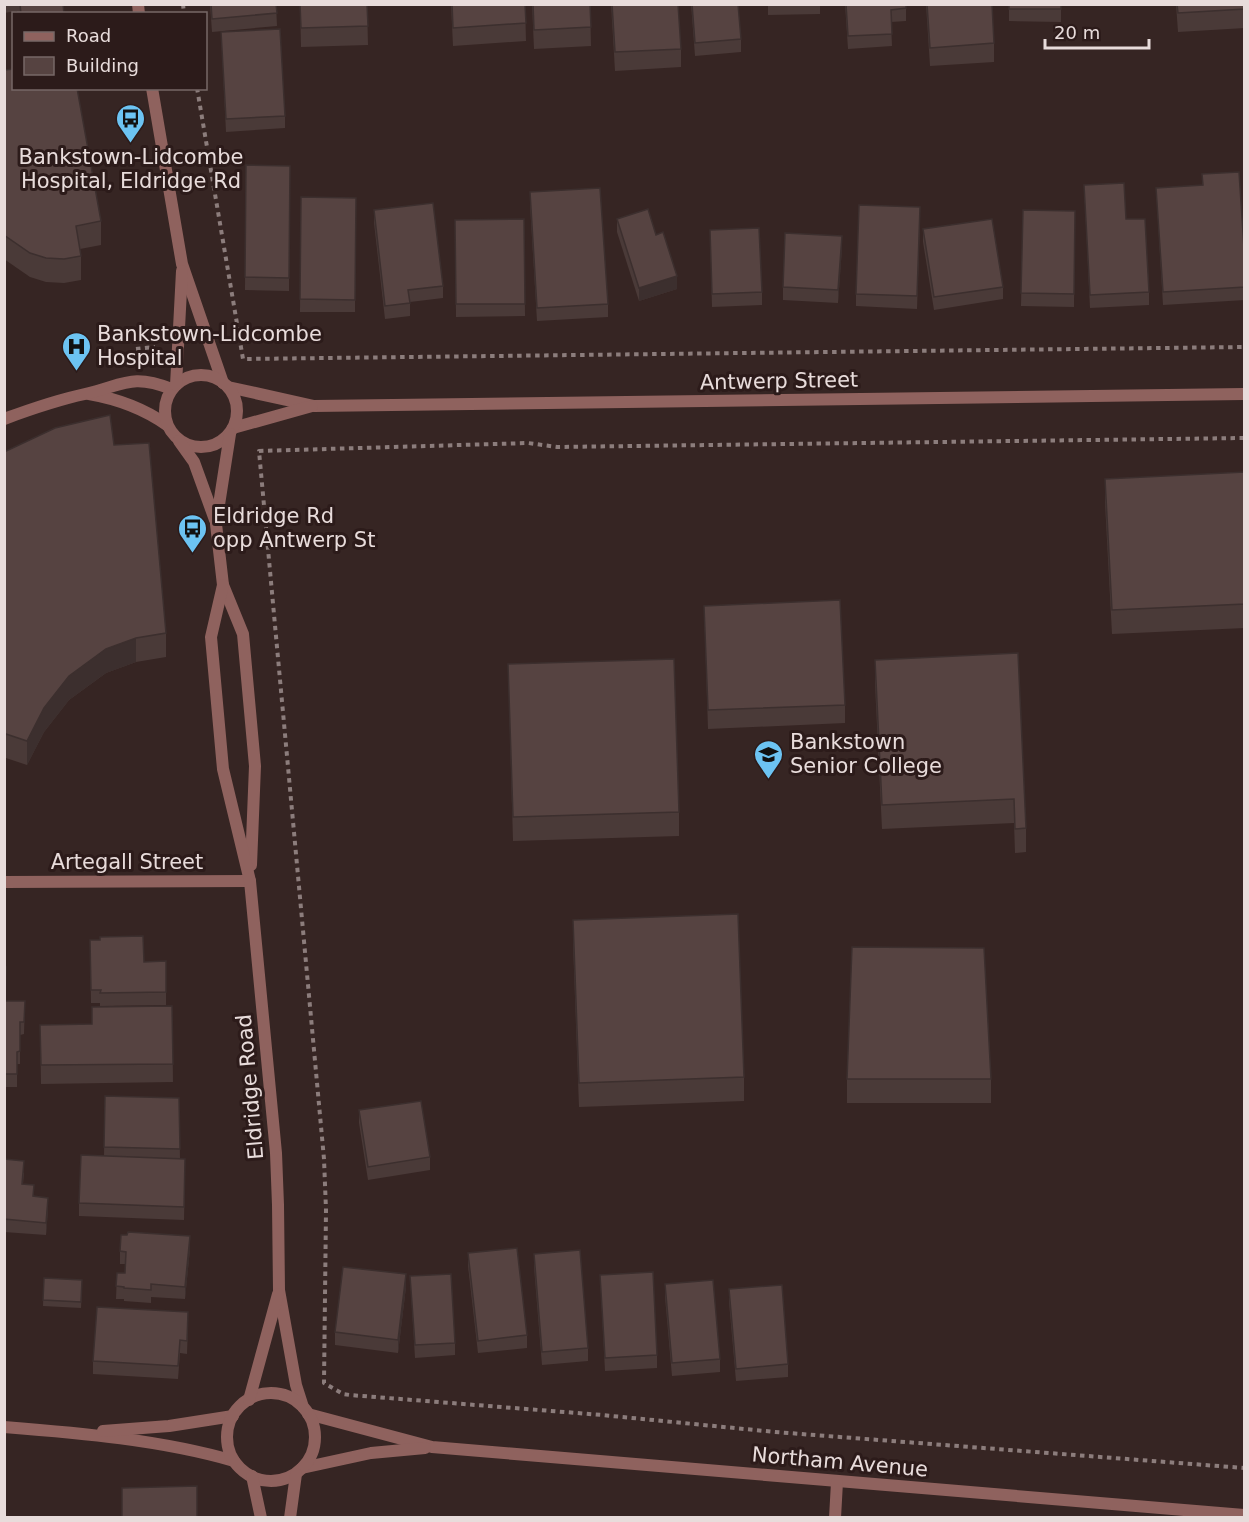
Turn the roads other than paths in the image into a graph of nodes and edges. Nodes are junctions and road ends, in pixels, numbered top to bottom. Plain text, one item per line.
1 (152, 90) edge
2 (182, 264) junction
3 (225, 385) junction
4 (174, 387) junction
5 (88, 393) junction
6 (1245, 394) edge
7 (314, 406) junction
8 (4, 419) edge
9 (167, 425) junction
10 (231, 431) junction
11 (178, 440) junction
12 (216, 524) junction
13 (223, 585) junction
14 (250, 881) junction
15 (4, 882) edge
16 (279, 1290) junction
17 (249, 1400) junction
18 (306, 1411) junction
19 (233, 1416) junction
20 (4, 1428) edge
21 (84, 1433) junction
22 (432, 1447) junction
23 (234, 1461) junction
24 (299, 1471) junction
25 (252, 1476) junction
26 (837, 1482) junction
27 (1245, 1515) edge
28 (261, 1518) edge
29 (290, 1518) edge
30 (835, 1518) edge

1 - 2 street
2 - 3 street
2 - 4 street
3 - 4 street
3 - 7 street, Antwerp Street
3 - 10 street
4 - 5 street
4 - 9 street
5 - 8 street
5 - 9 street
6 - 7 street, Antwerp Street
7 - 10 street, Antwerp Street
9 - 11 street
10 - 11 street
10 - 12 street, Eldridge Road
11 - 12 street, Eldridge Road
12 - 13 street, Eldridge Road
13 - 14 street, Eldridge Road
13 - 14 street, Eldridge Road
14 - 15 street, Artegall Street
14 - 16 street, Eldridge Road
16 - 17 street, Eldridge Road
16 - 18 street, Eldridge Road
17 - 18 street
17 - 19 street
18 - 22 street, Northam Avenue
18 - 24 street
19 - 21 street
19 - 23 street
20 - 21 street
21 - 23 street
22 - 24 street, Northam Avenue
22 - 26 street, Northam Avenue
23 - 25 street
24 - 25 street
24 - 29 street
25 - 28 street
26 - 27 street, Northam Avenue
26 - 30 street

